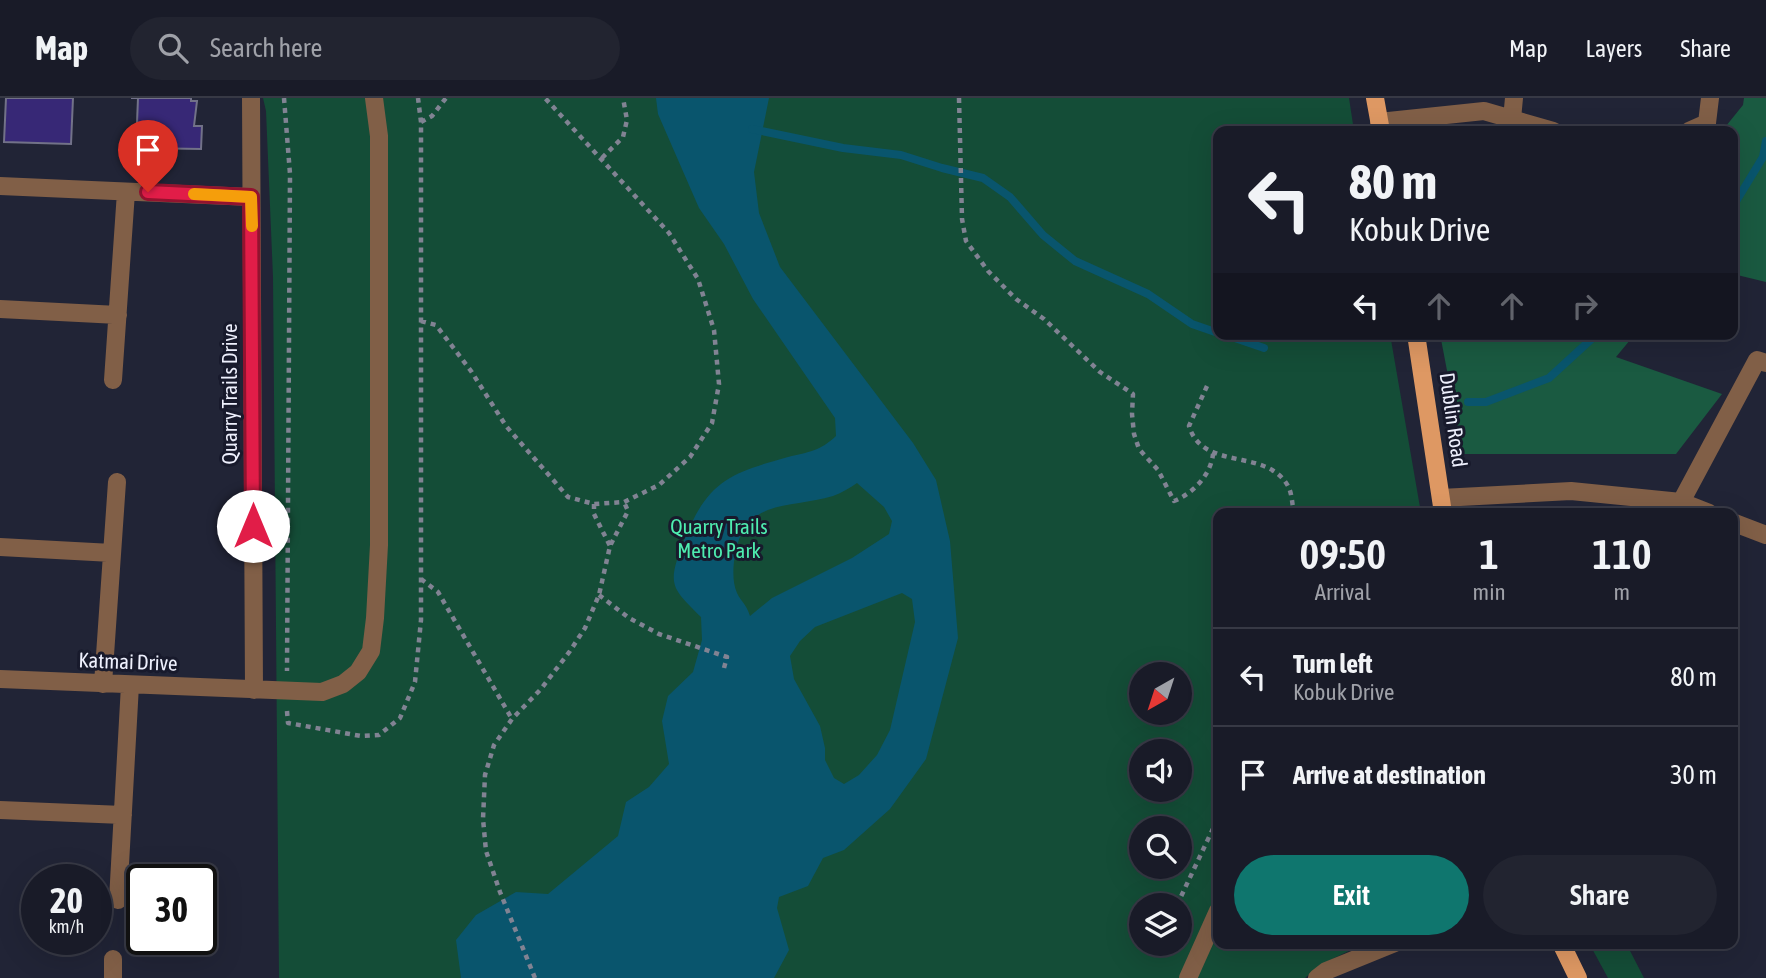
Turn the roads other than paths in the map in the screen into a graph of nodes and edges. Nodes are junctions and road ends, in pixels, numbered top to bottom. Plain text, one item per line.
1 (251, 98) edge
2 (374, 98) edge
3 (1375, 98) edge
4 (1514, 98) edge
5 (1710, 98) edge
6 (1512, 119) junction
7 (1380, 126) edge
8 (1386, 126) edge
9 (1536, 126) edge
10 (1700, 126) edge
11 (0, 186) edge
12 (126, 192) junction
13 (251, 197) junction
14 (0, 309) edge
15 (118, 315) junction
16 (1417, 340) edge
17 (1766, 363) edge
18 (113, 380) dead end
19 (117, 482) dead end
20 (1681, 502) junction
21 (1442, 505) edge
22 (1696, 508) edge
23 (1738, 524) edge
24 (1766, 536) edge
25 (0, 547) edge
26 (112, 553) junction
27 (0, 679) edge
28 (103, 684) junction
29 (130, 685) junction
30 (254, 690) junction
31 (0, 810) edge
32 (123, 815) junction
33 (118, 900) dead end
34 (1213, 922) edge
35 (1380, 949) edge
36 (1564, 949) edge
37 (113, 958) dead end
38 (113, 978) edge
39 (1188, 978) edge
40 (1317, 978) edge
41 (1578, 978) edge

1 - 13 street, Quarry Trails Drive
2 - 30 street, Katmai Drive
3 - 7 main road
4 - 6 street
5 - 10 street
6 - 8 street
6 - 9 street
11 - 12 street
12 - 13 street
12 - 15 street
13 - 30 street, Quarry Trails Drive
14 - 15 street
15 - 18 street
16 - 21 main road, Dublin Road
17 - 20 street
19 - 26 street
20 - 21 street
20 - 22 street
23 - 24 street
25 - 26 street
26 - 28 street
27 - 28 street, Katmai Drive
28 - 29 street, Katmai Drive
29 - 30 street, Katmai Drive
29 - 32 street
31 - 32 street
32 - 33 street
34 - 39 street
35 - 40 street
36 - 41 main road
37 - 38 street

